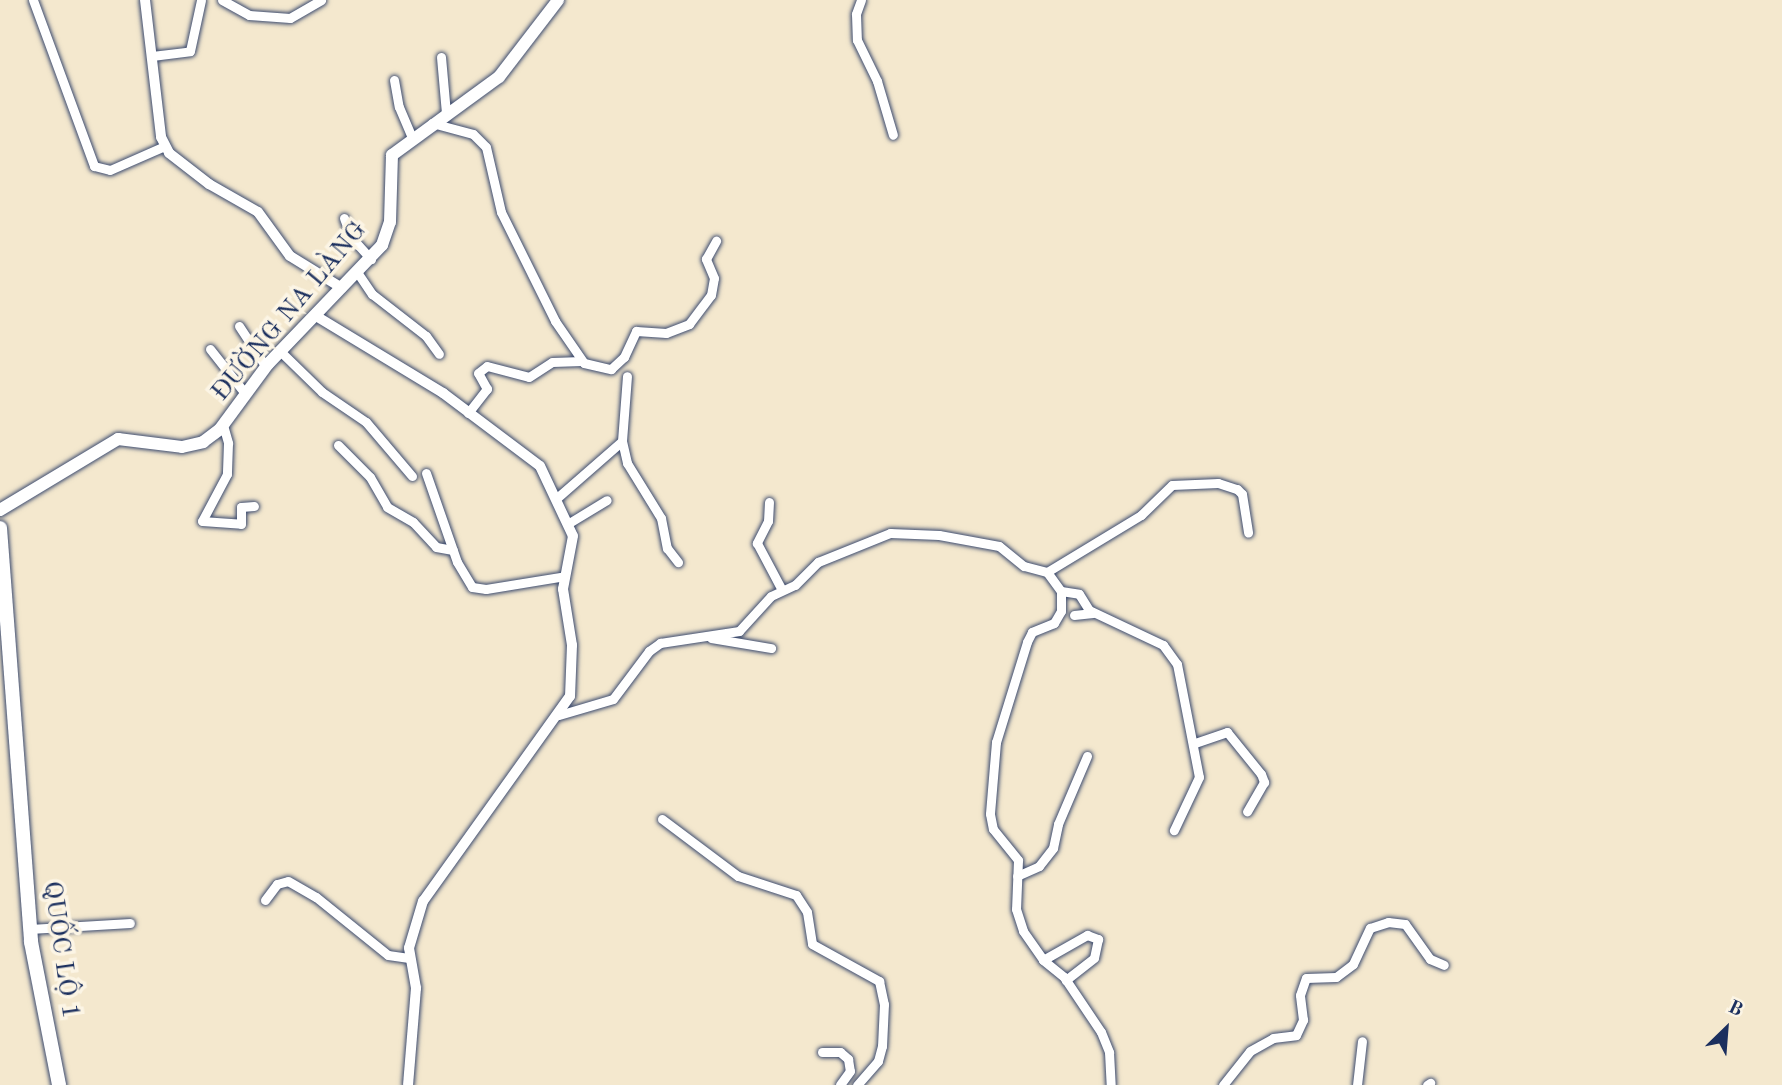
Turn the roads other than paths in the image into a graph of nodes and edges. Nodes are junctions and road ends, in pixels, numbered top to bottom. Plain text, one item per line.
1 (33, 0) edge
2 (145, 0) edge
3 (201, 0) edge
4 (209, 0) edge
5 (222, 0) edge
6 (321, 0) edge
7 (558, 0) edge
8 (861, 0) edge
9 (152, 56) junction
10 (441, 57) dead end
11 (394, 80) dead end
12 (446, 113) junction
13 (432, 123) junction
14 (893, 135) dead end
15 (412, 138) junction
16 (164, 146) junction
17 (344, 218) dead end
18 (716, 241) dead end
19 (371, 259) junction
20 (357, 272) junction
21 (342, 288) junction
22 (316, 316) junction
23 (239, 326) dead end
24 (210, 349) dead end
25 (281, 352) junction
26 (439, 354) dead end
27 (582, 361) junction
28 (266, 367) junction
29 (627, 376) dead end
30 (244, 392) junction
31 (468, 414) junction
32 (223, 425) junction
33 (622, 441) junction
34 (338, 445) dead end
35 (426, 473) dead end
36 (412, 476) dead end
37 (558, 497) junction
38 (607, 500) dead end
39 (769, 502) dead end
40 (254, 506) dead end
41 (0, 510) edge
42 (569, 523) junction
43 (0, 528) edge
44 (1248, 533) dead end
45 (453, 550) junction
46 (678, 562) dead end
47 (1047, 572) junction
48 (565, 576) junction
49 (782, 590) junction
50 (1061, 591) junction
51 (1094, 613) junction
52 (1074, 615) dead end
53 (704, 634) junction
54 (771, 648) dead end
55 (559, 715) junction
56 (1195, 743) junction
57 (1087, 755) dead end
58 (1247, 813) dead end
59 (662, 819) dead end
60 (1174, 830) dead end
61 (1017, 876) junction
62 (265, 900) dead end
63 (130, 923) dead end
64 (30, 929) junction
65 (409, 958) junction
66 (1043, 960) junction
67 (1444, 965) dead end
68 (1066, 980) junction
69 (1362, 1041) dead end
70 (822, 1052) dead end
71 (59, 1085) edge
72 (408, 1085) edge
73 (840, 1085) edge
74 (857, 1085) edge
75 (1111, 1085) edge
76 (1223, 1085) edge
77 (1357, 1085) edge

1 - 16 street
2 - 9 street
3 - 4 street
3 - 9 street
5 - 6 street
7 - 12 main road, ĐƯỜNG NA LÀNG
8 - 14 street
9 - 16 street
10 - 12 street
11 - 15 street
12 - 13 main road, ĐƯỜNG NA LÀNG
13 - 15 main road, ĐƯỜNG NA LÀNG
13 - 27 street
15 - 19 main road, ĐƯỜNG NA LÀNG
16 - 21 street
17 - 19 street
18 - 27 street
19 - 20 main road, ĐƯỜNG NA LÀNG
20 - 21 main road, ĐƯỜNG NA LÀNG
20 - 26 street
21 - 22 main road, ĐƯỜNG NA LÀNG
22 - 25 main road, ĐƯỜNG NA LÀNG
22 - 31 street
23 - 28 street
24 - 30 street
25 - 28 main road, ĐƯỜNG NA LÀNG
25 - 36 street
27 - 31 street
28 - 30 main road, ĐƯỜNG NA LÀNG
29 - 33 street
30 - 32 main road, ĐƯỜNG NA LÀNG
31 - 37 street
32 - 40 street
32 - 41 main road, ĐƯỜNG NA LÀNG
33 - 37 street
33 - 46 street
34 - 45 street
35 - 45 street
37 - 42 street
38 - 42 street
39 - 49 street
42 - 48 street
43 - 64 highway, QUỐC LỘ 1
44 - 47 street
45 - 48 street
47 - 49 street
47 - 50 street
48 - 55 street
49 - 53 street
50 - 51 street
50 - 61 street
51 - 52 street
51 - 56 street
53 - 54 street
53 - 55 street
55 - 65 street
56 - 58 street
56 - 60 street
57 - 61 street
59 - 74 street
61 - 66 street
62 - 65 street
63 - 64 street
64 - 71 highway, QUỐC LỘ 1
65 - 72 street
66 - 68 street
66 - 68 street
67 - 76 street
68 - 75 street
69 - 77 street
70 - 73 street

